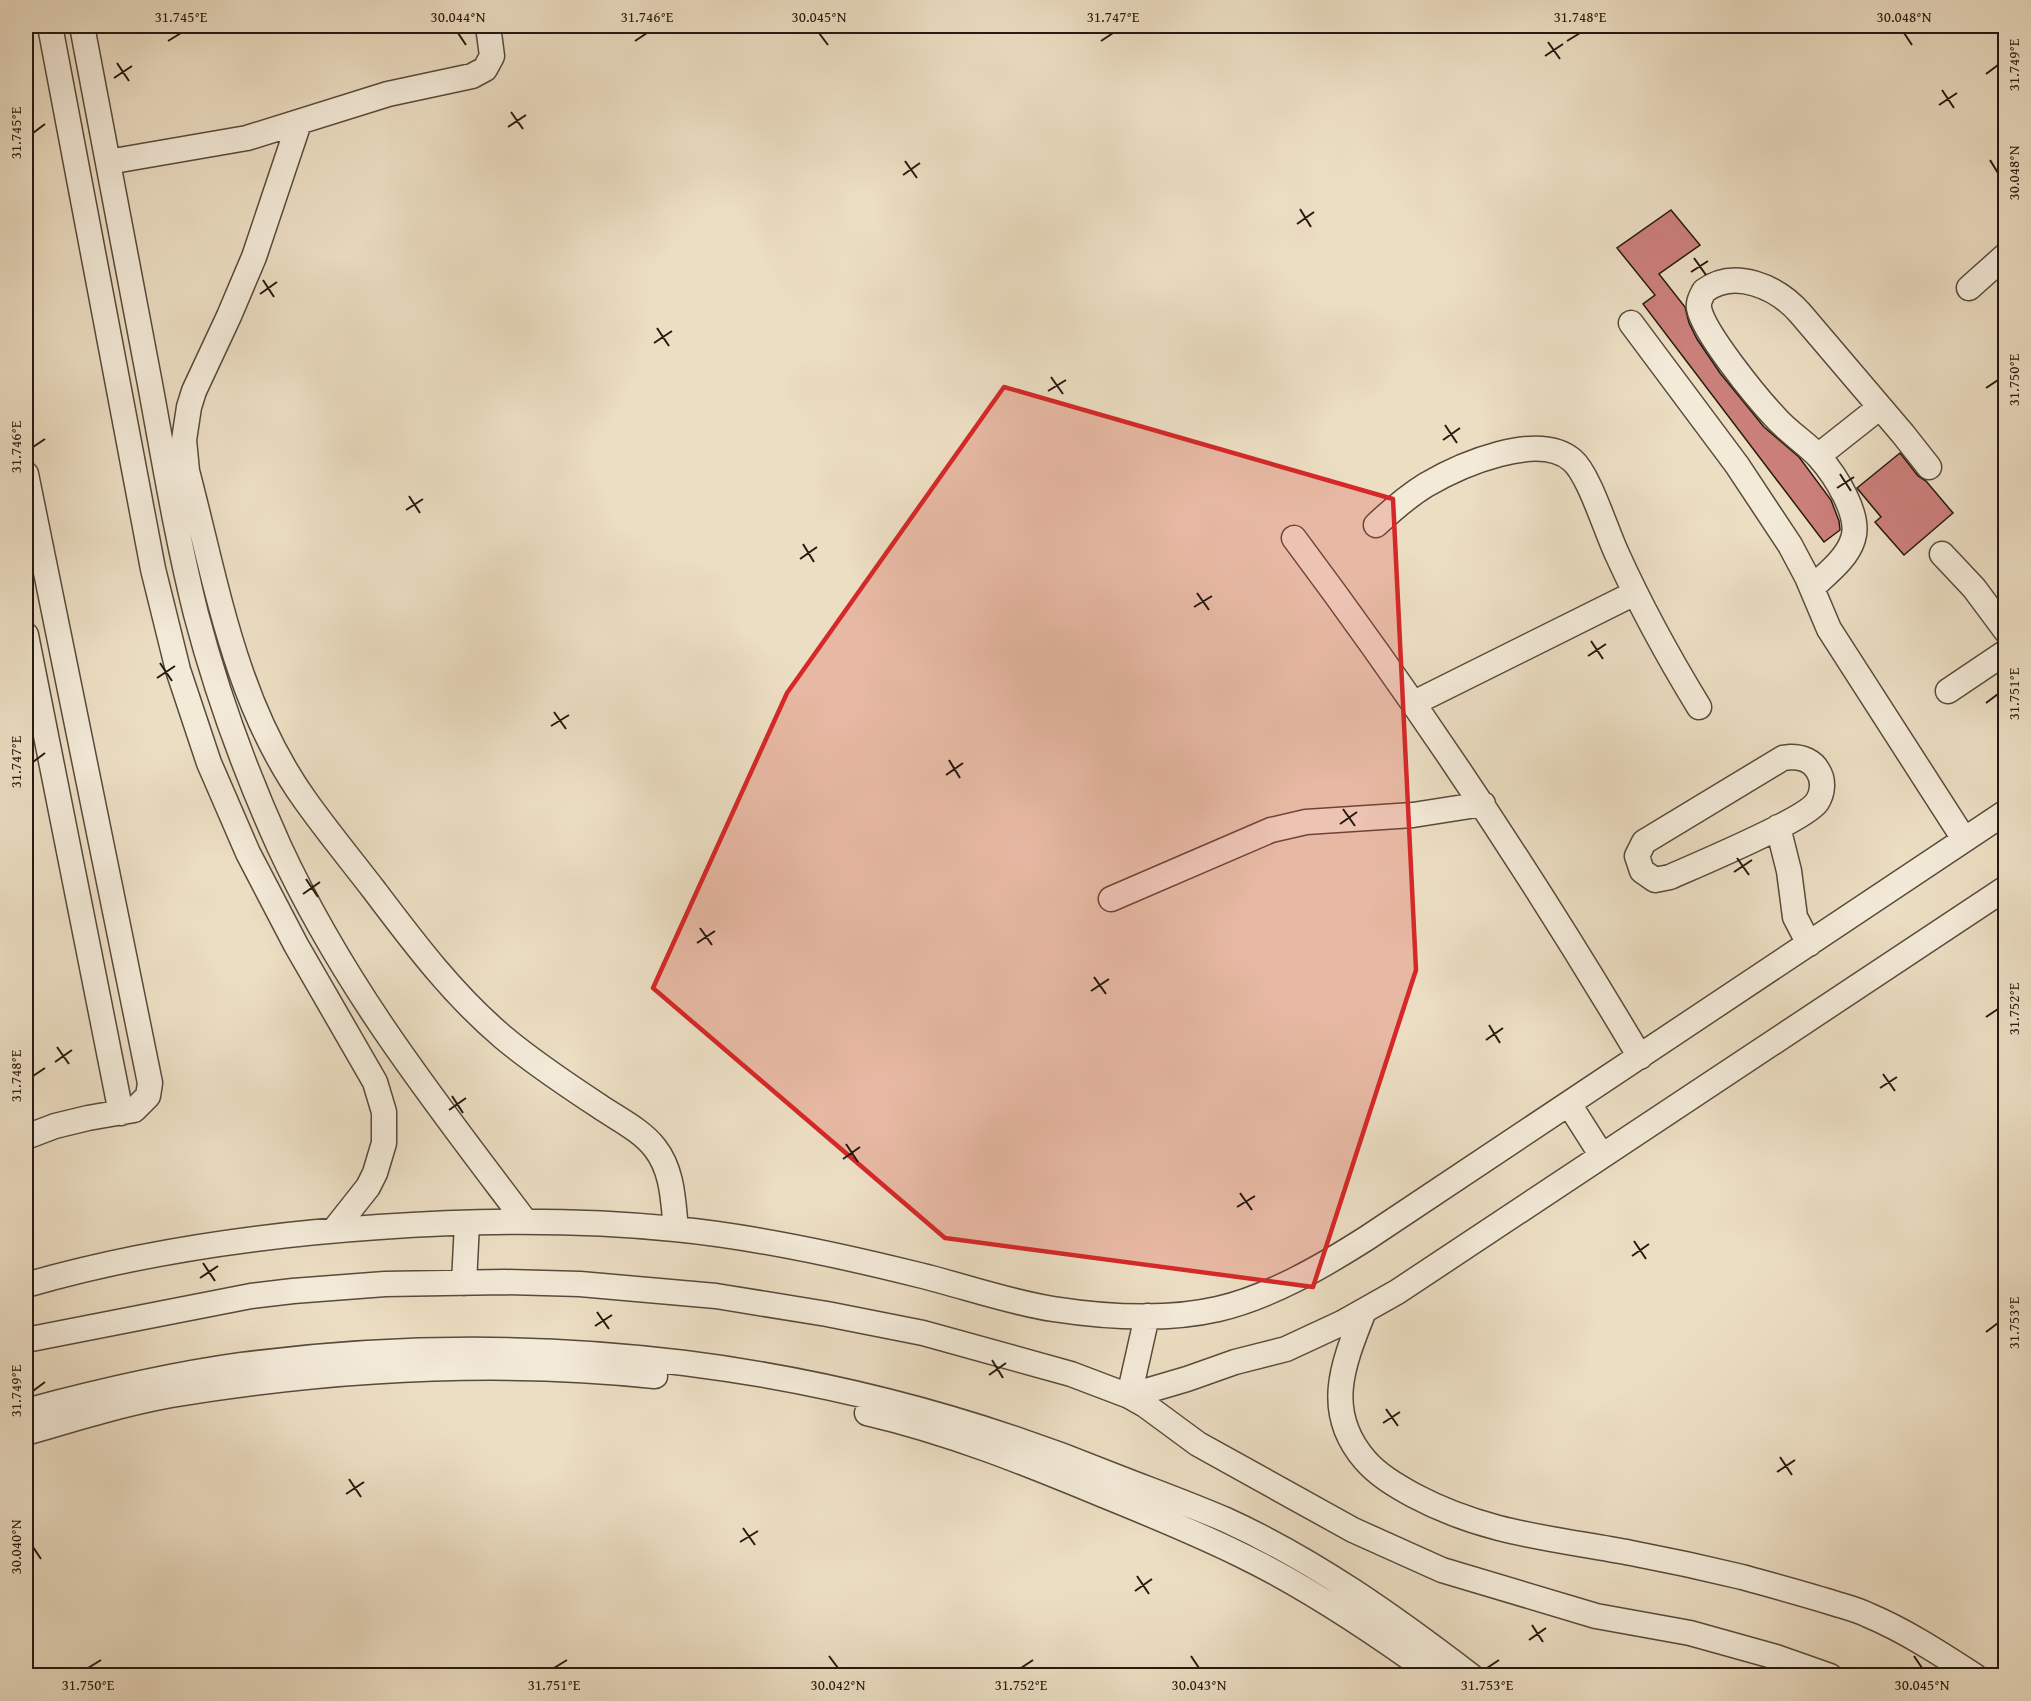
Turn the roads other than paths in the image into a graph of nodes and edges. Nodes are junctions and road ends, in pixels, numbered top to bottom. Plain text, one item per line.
1 (50, 26) edge
2 (81, 26) edge
3 (488, 26) edge
4 (299, 123) junction
5 (108, 162) junction
6 (2006, 255) edge
7 (1969, 288) dead end
8 (1631, 323) dead end
9 (1880, 407) junction
10 (1818, 456) junction
11 (1929, 467) dead end
12 (26, 474) edge
13 (1376, 525) dead end
14 (1294, 538) dead end
15 (1942, 554) dead end
16 (1812, 588) junction
17 (1635, 593) junction
18 (2006, 631) edge
19 (26, 635) edge
20 (2006, 652) edge
21 (1948, 691) dead end
22 (1414, 703) junction
23 (1699, 707) dead end
24 (1483, 804) junction
25 (2006, 812) edge
26 (1778, 827) junction
27 (1964, 839) junction
28 (2006, 888) edge
29 (1111, 899) dead end
30 (1809, 944) junction
31 (1640, 1057) junction
32 (1569, 1104) junction
33 (121, 1113) junction
34 (26, 1137) edge
35 (1602, 1156) junction
36 (525, 1221) junction
37 (467, 1223) junction
38 (676, 1229) junction
39 (334, 1230) junction
40 (464, 1283) junction
41 (26, 1285) edge
42 (1364, 1311) junction
43 (1147, 1316) junction
44 (26, 1340) edge
45 (1129, 1396) junction
46 (26, 1412) edge
47 (26, 1433) edge
48 (1435, 1676) edge
49 (1471, 1676) edge
50 (1830, 1676) edge
51 (1975, 1676) edge

1 - 39 street
2 - 5 street
3 - 4 street
4 - 5 street
4 - 38 street
5 - 36 street
6 - 7 street
8 - 16 street
9 - 10 street
9 - 10 street
9 - 11 street
10 - 16 street
12 - 33 street
13 - 17 street
14 - 22 street
15 - 18 street
16 - 27 street
17 - 22 street
17 - 23 street
19 - 33 street
20 - 21 street
22 - 24 street
24 - 29 street
24 - 31 street
25 - 27 street
26 - 26 street
26 - 30 street
27 - 30 street
28 - 35 street
30 - 31 street
31 - 32 street
32 - 35 street
32 - 43 street
33 - 34 street
35 - 42 street
36 - 37 street
36 - 38 street
37 - 39 street
37 - 40 street
38 - 43 street
39 - 41 street
40 - 44 street
40 - 45 street
42 - 45 street
42 - 51 street
43 - 45 street
45 - 50 street
46 - 49 street
47 - 48 street

